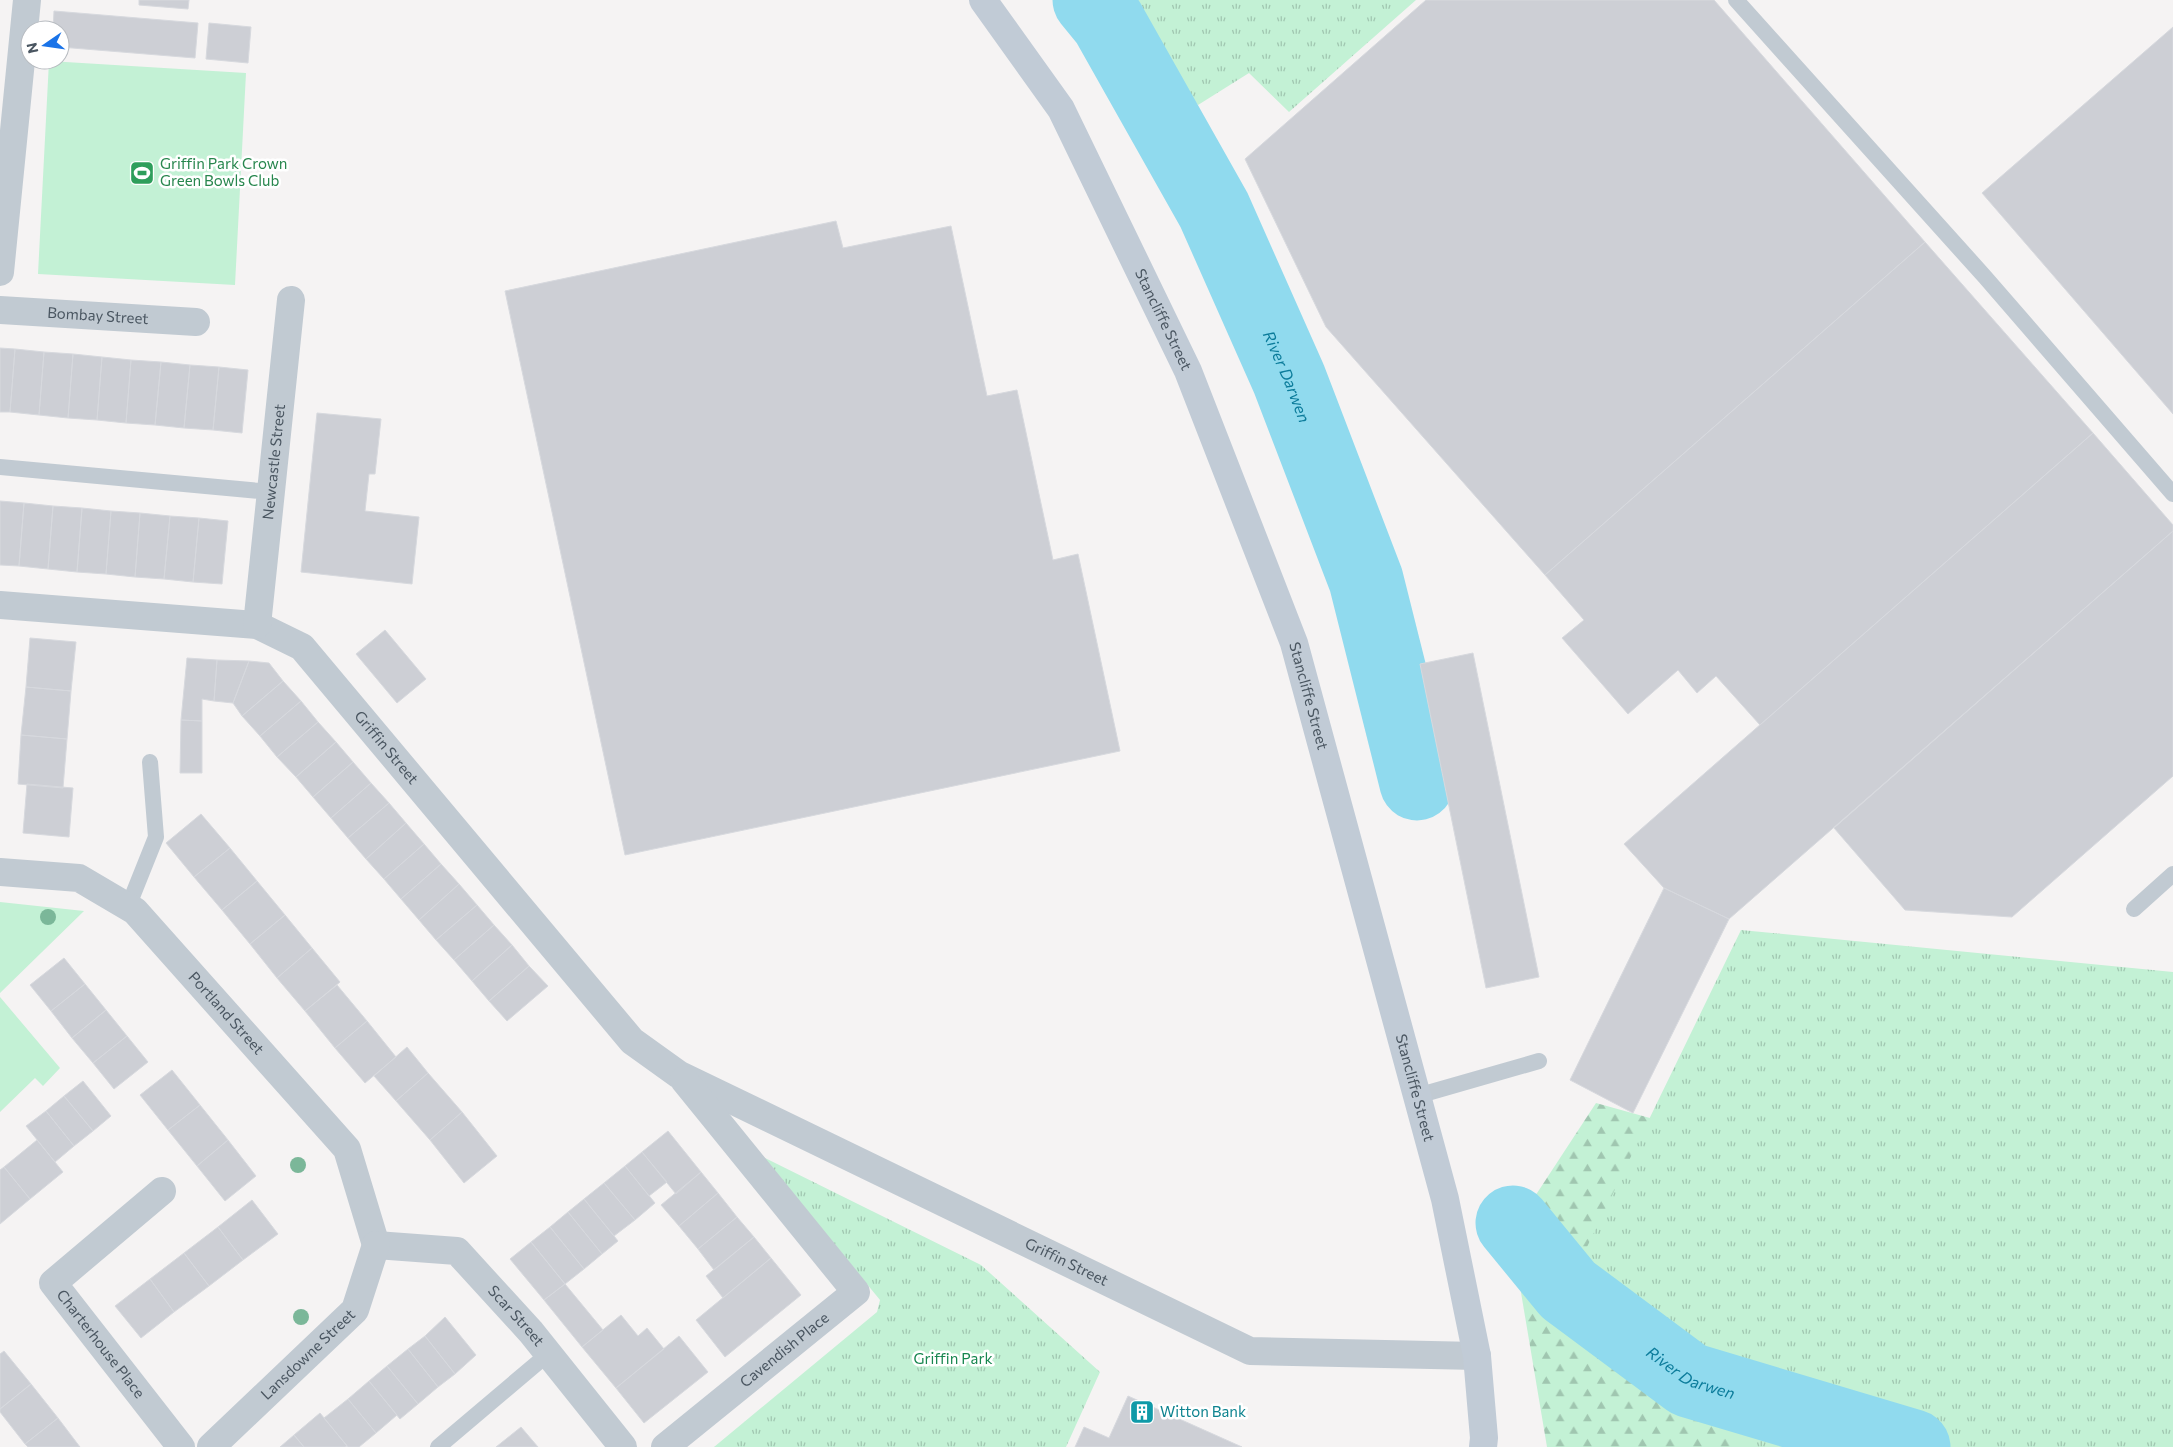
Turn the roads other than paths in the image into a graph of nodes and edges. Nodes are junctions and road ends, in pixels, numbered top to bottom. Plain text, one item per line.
1 (27, 0) edge
2 (982, 0) edge
3 (1736, 0) edge
4 (0, 272) edge
5 (291, 300) dead end
6 (0, 310) edge
7 (196, 322) dead end
8 (0, 467) edge
9 (271, 492) junction
10 (2173, 494) edge
11 (0, 605) edge
12 (257, 625) junction
13 (150, 762) dead end
14 (0, 872) edge
15 (2173, 874) edge
16 (128, 907) junction
17 (2134, 909) dead end
18 (1539, 1061) dead end
19 (678, 1074) junction
20 (1416, 1096) junction
21 (162, 1191) dead end
22 (818, 1243) joint
23 (376, 1245) junction
24 (548, 1354) junction
25 (1477, 1356) junction
26 (181, 1447) edge
27 (211, 1447) edge
28 (438, 1447) edge
29 (623, 1447) edge
30 (665, 1447) edge
31 (1483, 1447) edge

1 - 4 street
2 - 20 main road, Stancliffe Street
3 - 10 lane
5 - 9 street, Newcastle Street
6 - 7 street, Bombay Street
8 - 9 lane
9 - 12 street, Newcastle Street
11 - 12 street, Griffin Street
12 - 19 street, Griffin Street
13 - 16 lane
14 - 16 street, Portland Street
15 - 17 lane
16 - 23 street, Portland Street
18 - 20 lane
19 - 22 street, Griffin Street
19 - 25 street, Griffin Street
20 - 25 main road, Stancliffe Street
21 - 26 street, Charterhouse Place
22 - 30 street, Cavendish Place
23 - 24 street, Scar Street
23 - 27 street, Lansdowne Street
24 - 28 lane
24 - 29 street, Scar Street
25 - 31 main road, Stancliffe Street

